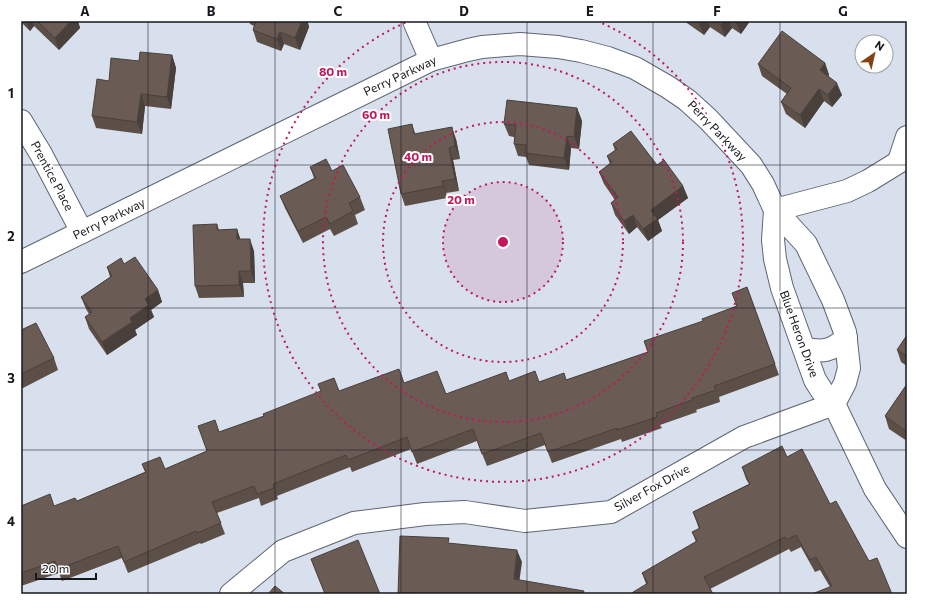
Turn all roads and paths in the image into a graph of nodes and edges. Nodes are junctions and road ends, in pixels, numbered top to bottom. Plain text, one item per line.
1 (414, 21) edge
2 (431, 60) junction
3 (21, 121) edge
4 (907, 137) edge
5 (903, 159) edge
6 (775, 210) junction
7 (82, 232) junction
8 (21, 262) edge
9 (846, 338) junction
10 (804, 348) junction
11 (834, 404) junction
12 (907, 537) edge
13 (230, 594) edge

1 - 2 street
2 - 6 street, Perry Parkway
2 - 7 street, Perry Parkway
3 - 7 street, Prentice Place
4 - 5 street
5 - 6 street
6 - 9 street
6 - 10 street, Blue Heron Drive
7 - 8 street, Perry Parkway
9 - 10 street
9 - 11 street
10 - 11 street, Blue Heron Drive
11 - 12 street
11 - 13 street, Silver Fox Drive

